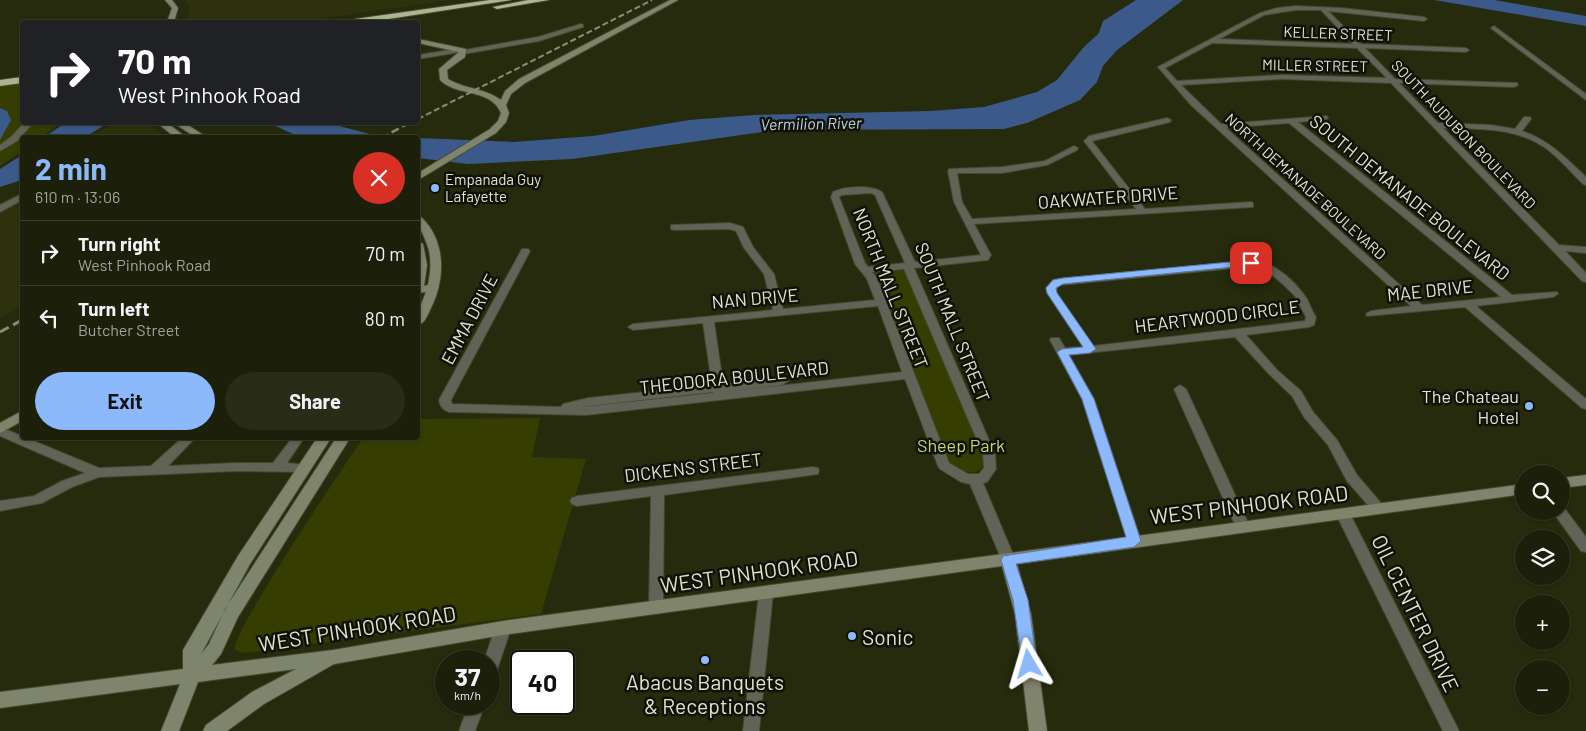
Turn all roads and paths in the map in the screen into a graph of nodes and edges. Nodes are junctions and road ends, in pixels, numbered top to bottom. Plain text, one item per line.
1 (168, 0) edge
2 (483, 0) edge
3 (507, 0) edge
4 (545, 0) edge
5 (675, 0) edge
6 (493, 1) edge
7 (474, 9) junction
8 (1323, 9) junction
9 (430, 11) junction
10 (1424, 19) dead end
11 (172, 20) edge
12 (369, 20) edge
13 (409, 20) edge
14 (581, 26) dead end
15 (1494, 28) dead end
16 (420, 41) edge
17 (1210, 41) junction
18 (1359, 46) junction
19 (1466, 50) dead end
20 (462, 51) junction
21 (420, 58) edge
22 (20, 72) edge
23 (0, 75) edge
24 (20, 80) edge
25 (1393, 81) junction
26 (0, 83) edge
27 (1175, 83) junction
28 (1514, 85) dead end
29 (509, 92) junction
30 (487, 96) junction
31 (1586, 98) edge
32 (502, 105) junction
33 (1324, 118) dead end
34 (1167, 120) dead end
35 (1290, 120) junction
36 (1527, 120) dead end
37 (27, 125) edge
38 (164, 125) edge
39 (181, 125) edge
40 (1436, 125) junction
41 (1221, 126) junction
42 (1517, 132) junction
43 (178, 135) edge
44 (199, 135) edge
45 (1074, 148) dead end
46 (0, 149) edge
47 (420, 175) edge
48 (1586, 182) edge
49 (856, 191) joint
50 (20, 198) edge
51 (1250, 205) dead end
52 (0, 209) edge
53 (1141, 210) junction
54 (420, 222) edge
55 (969, 222) junction
56 (674, 227) dead end
57 (1555, 248) junction
58 (1586, 250) edge
59 (525, 251) dead end
60 (420, 254) edge
61 (910, 266) junction
62 (864, 270) junction
63 (420, 278) edge
64 (1586, 279) edge
65 (434, 288) junction
66 (420, 290) edge
67 (1553, 294) dead end
68 (1510, 299) junction
69 (881, 303) junction
70 (1467, 303) junction
71 (1420, 308) junction
72 (779, 313) junction
73 (1371, 314) dead end
74 (420, 317) edge
75 (708, 320) junction
76 (633, 327) dead end
77 (1238, 333) junction
78 (1055, 340) dead end
79 (1090, 349) junction
80 (1062, 352) junction
81 (907, 372) junction
82 (1180, 388) dead end
83 (718, 392) junction
84 (445, 404) joint
85 (1586, 405) edge
86 (20, 416) edge
87 (0, 430) edge
88 (20, 439) edge
89 (23, 440) edge
90 (187, 440) edge
91 (297, 440) edge
92 (323, 440) edge
93 (342, 440) edge
94 (278, 466) junction
95 (304, 468) junction
96 (323, 468) junction
97 (155, 470) junction
98 (813, 471) dead end
99 (98, 473) junction
100 (975, 480) junction
101 (1586, 480) edge
102 (1570, 482) edge
103 (1515, 489) edge
104 (658, 491) junction
105 (577, 501) dead end
106 (0, 506) edge
107 (1379, 509) junction
108 (1343, 514) junction
109 (1566, 520) edge
110 (1243, 527) junction
111 (1134, 541) junction
112 (1586, 547) edge
113 (1008, 560) junction
114 (766, 593) junction
115 (656, 608) junction
116 (503, 628) junction
117 (496, 650) edge
118 (333, 657) junction
119 (192, 676) junction
120 (0, 700) edge
121 (473, 715) edge
122 (170, 731) edge
123 (212, 731) edge
124 (467, 731) edge
125 (751, 731) edge
126 (1038, 731) edge
127 (1451, 731) edge

1 - 11 main road
2 - 9 highway
3 - 6 highway
4 - 7 highway
5 - 29 main road
6 - 7 highway
7 - 9 highway
7 - 13 highway
8 - 10 street
8 - 17 street
8 - 18 street, SOUTH AUDUBON BOULEVARD
9 - 12 highway
14 - 20 street
15 - 31 street
16 - 20 main road
17 - 18 street, KELLER STREET
17 - 27 street, NORTH DEMANADE BOULEVARD
18 - 19 street, KELLER STREET
18 - 25 street, SOUTH AUDUBON BOULEVARD
20 - 21 street
20 - 30 main road
22 - 23 highway
24 - 26 highway
25 - 27 street, MILLER STREET
25 - 28 street, MILLER STREET
25 - 40 street, SOUTH AUDUBON BOULEVARD
27 - 41 street, NORTH DEMANADE BOULEVARD
29 - 30 main road
29 - 32 main road
30 - 32 main road
32 - 47 main road
33 - 35 street
34 - 53 street
35 - 41 street
35 - 68 street, SOUTH DEMANADE BOULEVARD
36 - 42 street
37 - 46 street
38 - 43 main road
39 - 44 main road
40 - 42 street
40 - 57 street, SOUTH AUDUBON BOULEVARD
41 - 71 street, NORTH DEMANADE BOULEVARD
42 - 48 street
45 - 55 street
49 - 61 street, SOUTH MALL STREET
49 - 62 street, NORTH MALL STREET
50 - 52 street
51 - 53 street, OAKWATER DRIVE
53 - 55 street, OAKWATER DRIVE
54 - 65 main road
55 - 61 street
56 - 72 street
57 - 58 street
57 - 64 street, SOUTH AUDUBON BOULEVARD
59 - 84 street, EMMA DRIVE
60 - 63 main road
61 - 62 street
61 - 100 street, SOUTH MALL STREET
62 - 69 street, NORTH MALL STREET
65 - 66 main road
65 - 74 main road
67 - 68 street, MAE DRIVE
68 - 70 street, MAE DRIVE
69 - 72 street, NAN DRIVE
69 - 81 street, NORTH MALL STREET
70 - 71 street, MAE DRIVE
70 - 85 street
71 - 73 street, MAE DRIVE
72 - 75 street, NAN DRIVE
75 - 76 street, NAN DRIVE
75 - 83 street
77 - 79 street, HEARTWOOD CIRCLE
77 - 79 street, HEARTWOOD CIRCLE
77 - 107 street
78 - 80 street
79 - 80 street, HEARTWOOD CIRCLE
80 - 111 street
81 - 83 street, THEODORA BOULEVARD
81 - 100 street, NORTH MALL STREET
82 - 110 street
83 - 84 street, THEODORA BOULEVARD
86 - 87 main road
87 - 88 street
89 - 99 street
90 - 97 street
91 - 94 street
92 - 95 main road
93 - 96 main road
94 - 95 street
94 - 97 street
95 - 96 main road
95 - 119 main road
96 - 119 main road
97 - 99 street
98 - 104 street, DICKENS STREET
99 - 106 street
100 - 113 street
101 - 102 main road
103 - 107 main road, WEST PINHOOK ROAD
104 - 105 street, DICKENS STREET
104 - 115 street
107 - 108 main road, WEST PINHOOK ROAD
108 - 110 main road, WEST PINHOOK ROAD
108 - 127 street, OIL CENTER DRIVE
109 - 112 street
110 - 111 main road, WEST PINHOOK ROAD
111 - 113 main road, WEST PINHOOK ROAD
113 - 114 main road, WEST PINHOOK ROAD
113 - 126 main road
114 - 115 main road, WEST PINHOOK ROAD
114 - 125 street
115 - 116 main road, WEST PINHOOK ROAD
116 - 117 street
116 - 118 main road, WEST PINHOOK ROAD
118 - 119 main road, WEST PINHOOK ROAD
118 - 123 main road
119 - 120 main road, WEST PINHOOK ROAD
119 - 122 main road
121 - 124 street

